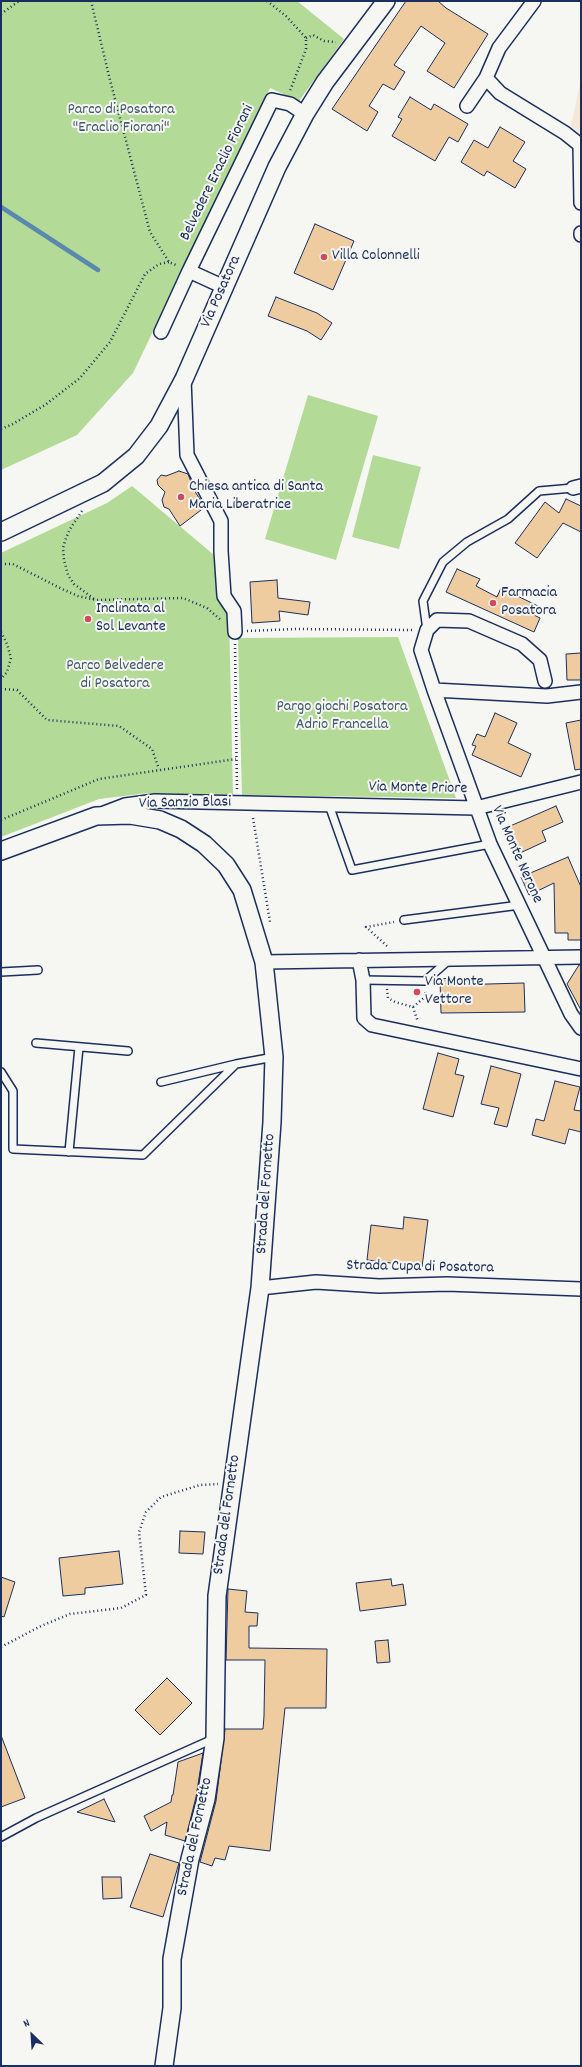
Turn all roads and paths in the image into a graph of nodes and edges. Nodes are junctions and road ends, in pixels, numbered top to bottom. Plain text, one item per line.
1 (19, 1) edge
2 (92, 1) edge
3 (267, 1) edge
4 (386, 1) edge
5 (534, 1) edge
6 (1, 14) edge
7 (306, 38) junction
8 (355, 44) junction
9 (486, 78) junction
10 (290, 104) junction
11 (467, 106) dead end
12 (305, 114) junction
13 (580, 145) edge
14 (581, 203) edge
15 (169, 262) junction
16 (189, 272) junction
17 (224, 287) junction
18 (161, 332) dead end
19 (184, 379) junction
20 (1, 429) edge
21 (577, 487) edge
22 (83, 510) dead end
23 (4, 531) edge
24 (1, 564) edge
25 (96, 600) junction
26 (427, 630) junction
27 (1, 632) edge
28 (234, 632) junction
29 (1, 679) edge
30 (545, 681) dead end
31 (1, 689) edge
32 (434, 690) junction
33 (581, 692) edge
34 (236, 759) junction
35 (159, 769) junction
36 (581, 782) edge
37 (238, 803) junction
38 (251, 803) joint
39 (329, 805) junction
40 (476, 808) junction
41 (96, 816) junction
42 (253, 818) dead end
43 (1, 820) edge
44 (490, 844) junction
45 (1, 851) edge
46 (520, 905) junction
47 (404, 920) joint
48 (270, 925) dead end
49 (387, 946) dead end
50 (581, 956) edge
51 (544, 957) junction
52 (451, 959) junction
53 (360, 960) junction
54 (264, 962) junction
55 (38, 970) dead end
56 (1, 972) edge
57 (363, 980) junction
58 (387, 986) dead end
59 (425, 987) dead end
60 (581, 1028) edge
61 (36, 1043) dead end
62 (80, 1047) junction
63 (128, 1051) dead end
64 (274, 1056) junction
65 (236, 1064) junction
66 (581, 1069) edge
67 (1, 1072) edge
68 (161, 1082) dead end
69 (69, 1152) junction
70 (260, 1288) junction
71 (581, 1289) edge
72 (232, 1483) junction
73 (1, 1647) edge
74 (215, 1738) junction
75 (1, 1837) edge
76 (164, 2066) edge

1 - 6 path
2 - 15 path
3 - 7 path
4 - 8 street, Via Posatora
5 - 9 street
7 - 8 path
7 - 10 path
8 - 12 street, Via Posatora
9 - 11 street
9 - 13 street
10 - 12 street, Belvedere Eraclio Fiorani
10 - 16 street, Belvedere Eraclio Fiorani
12 - 17 street, Via Posatora
13 - 14 street
15 - 16 path
15 - 20 path
16 - 17 street
16 - 18 street, Belvedere Eraclio Fiorani
17 - 19 street, Via Posatora
19 - 23 street, Via Posatora
19 - 28 street
21 - 26 lane
22 - 25 path
24 - 25 path
25 - 28 path
26 - 28 path
26 - 30 street
26 - 32 street, Via Monte Nerone
27 - 29 path
28 - 34 path
31 - 35 path
32 - 33 street
32 - 40 street, Via Monte Nerone
34 - 35 path
34 - 37 path
35 - 43 path
36 - 40 street, Via Monte Priore
37 - 38 street, Via Sanzio Blasi
37 - 41 street, Via Sanzio Blasi
38 - 39 street, Via Monte Priore
39 - 40 street, Via Monte Priore
39 - 44 lane
40 - 44 street, Via Monte Nerone
41 - 45 street, Via Sanzio Blasi
41 - 54 street, Via Sanzio Blasi
42 - 48 path
44 - 46 street, Via Monte Nerone
46 - 47 lane
46 - 51 street, Via Monte Nerone
47 - 49 path
50 - 51 street
51 - 52 street
51 - 60 street, Via Monte Nerone
52 - 53 street
52 - 57 lane
53 - 54 street
53 - 57 street
54 - 64 street, Strada del Fornetto
55 - 56 lane
57 - 66 street
58 - 59 path
61 - 62 lane
62 - 63 lane
62 - 69 lane
64 - 65 lane
64 - 70 street, Strada del Fornetto
65 - 68 lane
65 - 69 lane
67 - 69 lane
70 - 71 street, Strada Cupa di Posatora
70 - 72 street, Strada del Fornetto
72 - 73 path
72 - 74 street, Strada del Fornetto
74 - 75 lane
74 - 76 street, Strada del Fornetto

